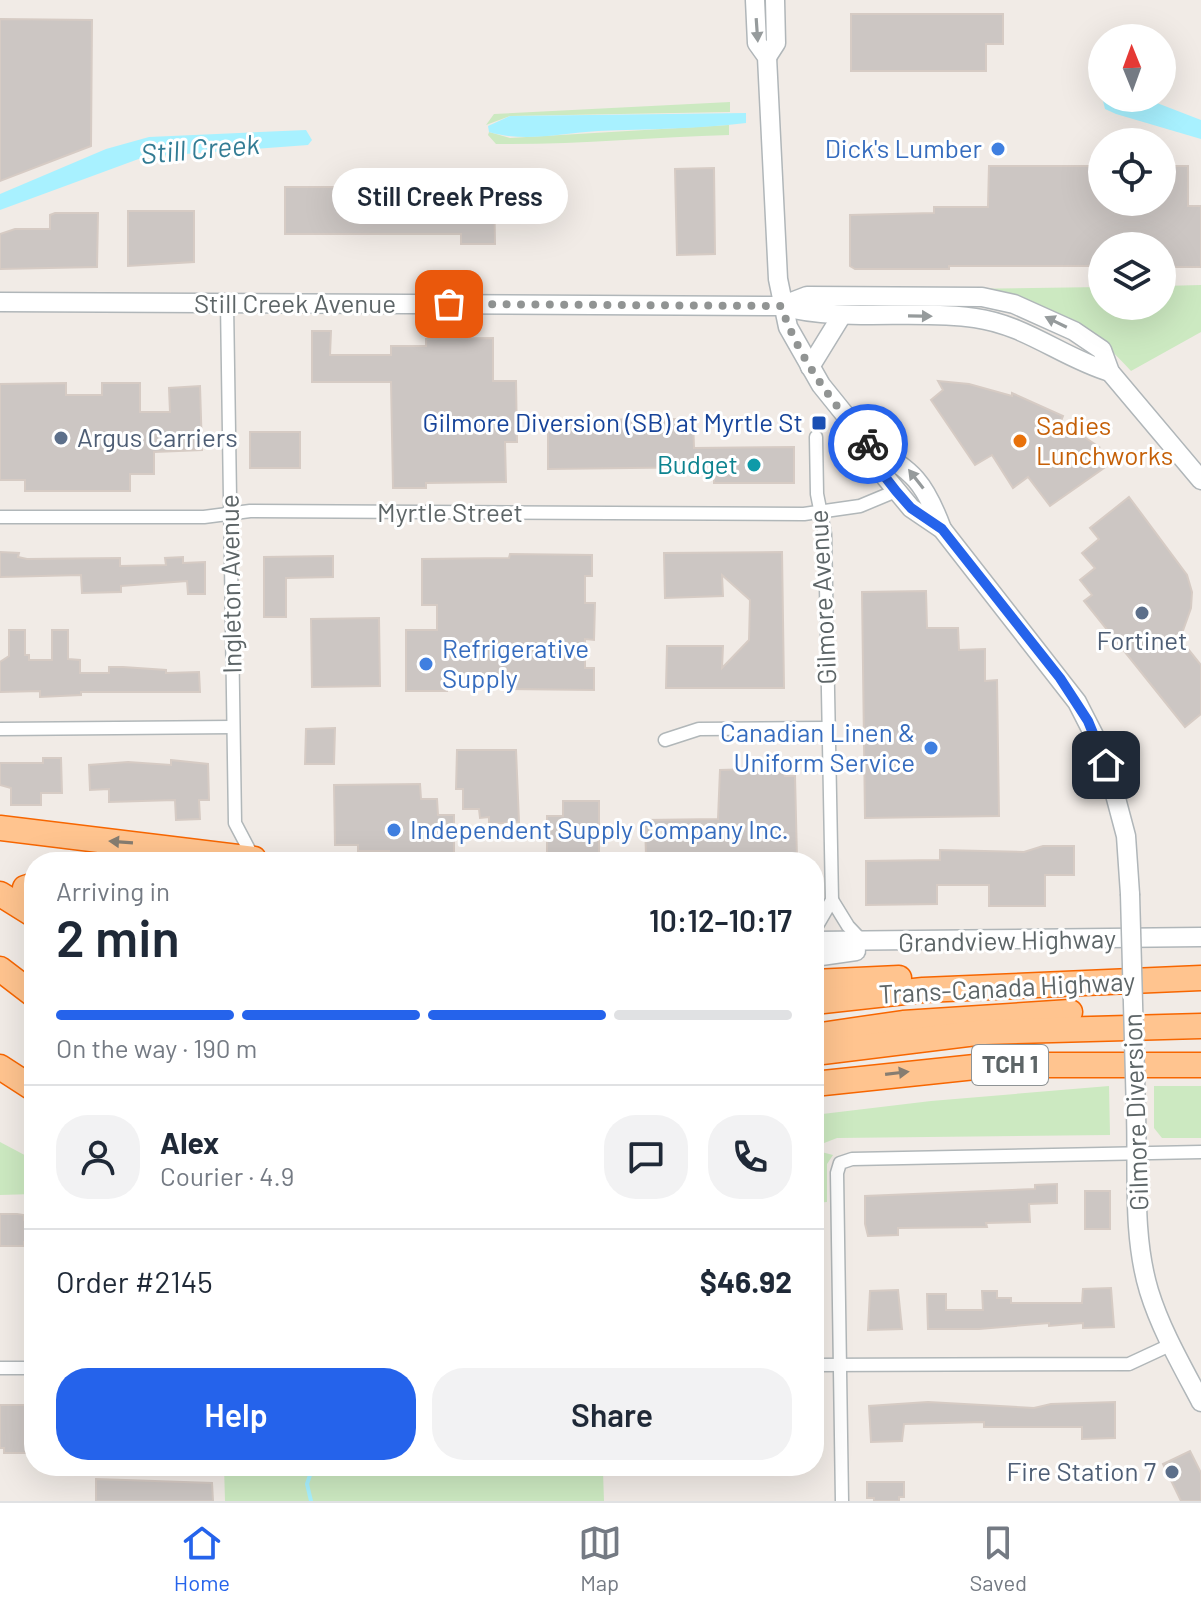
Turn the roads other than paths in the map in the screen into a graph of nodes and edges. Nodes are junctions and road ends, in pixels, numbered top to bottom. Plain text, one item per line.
1 (755, 0) edge
2 (775, 0) edge
3 (767, 57) junction
4 (0, 302) edge
5 (227, 303) junction
6 (781, 306) junction
7 (842, 315) junction
8 (810, 367) junction
9 (1110, 372) junction
10 (816, 437) dead end
11 (871, 447) junction
12 (1201, 480) edge
13 (896, 491) junction
14 (823, 513) junction
15 (230, 514) junction
16 (0, 517) edge
17 (942, 529) junction
18 (233, 727) junction
19 (828, 728) junction
20 (0, 729) edge
21 (665, 740) dead end
22 (0, 828) edge
23 (195, 852) edge
24 (255, 852) edge
25 (0, 894) edge
26 (832, 900) junction
27 (24, 909) edge
28 (824, 914) edge
29 (1201, 937) edge
30 (824, 941) edge
31 (954, 942) junction
32 (864, 943) junction
33 (824, 956) edge
34 (0, 969) edge
35 (1201, 978) edge
36 (824, 982) edge
37 (1077, 983) junction
38 (24, 987) edge
39 (824, 1001) edge
40 (1201, 1010) edge
41 (1201, 1026) edge
42 (824, 1035) edge
43 (824, 1052) edge
44 (0, 1064) edge
45 (1201, 1065) edge
46 (24, 1073) edge
47 (24, 1082) edge
48 (824, 1083) edge
49 (1201, 1152) edge
50 (1138, 1155) junction
51 (1170, 1345) junction
52 (840, 1364) junction
53 (824, 1365) edge
54 (0, 1368) edge
55 (24, 1368) edge
56 (1201, 1402) edge
57 (842, 1501) edge

1 -> 3 main road
2 - 3 main road
3 - 6 main road
4 - 5 main road, Still Creek Avenue
5 - 6 main road, Still Creek Avenue
5 - 15 street, Ingleton Avenue
6 - 7 main road, Still Creek Avenue
6 - 8 main road, Gilmore Diversion
9 -> 6 main road, Still Creek Avenue
7 - 8 main road
7 -> 9 main road, Still Creek Avenue
8 - 11 main road, Gilmore Diversion
9 - 12 main road
10 - 14 street, Gilmore Avenue
11 - 13 main road, Gilmore Diversion
17 -> 11 main road, Gilmore Diversion
13 - 14 street, Myrtle Street
13 - 17 main road, Gilmore Diversion
14 - 15 street, Myrtle Street
14 - 19 street, Gilmore Avenue
15 - 16 street, Myrtle Street
15 - 18 street, Ingleton Avenue
17 - 50 main road, Gilmore Diversion, bridge
18 - 20 street
18 - 24 street, Ingleton Avenue
19 - 21 street
19 - 26 street, Gilmore Avenue
23 -> 22 highway
25 - 27 highway
26 - 28 street
26 - 32 street
29 - 31 main road, Grandview Highway
30 - 32 main road, Grandview Highway
31 - 32 main road, Grandview Highway
31 - 33 main road
34 - 38 highway
35 - 37 highway, Trans-Canada Highway
36 - 37 highway
37 - 39 highway, Trans-Canada Highway
40 - 42 highway
41 - 43 highway
44 - 46 highway
44 - 47 highway
48 -> 45 highway, TCH 1
49 - 50 street
50 - 51 main road, Gilmore Diversion
50 - 52 street
51 - 52 street
51 - 56 main road, Gilmore Diversion
52 - 53 street
52 - 57 street
54 - 55 street

